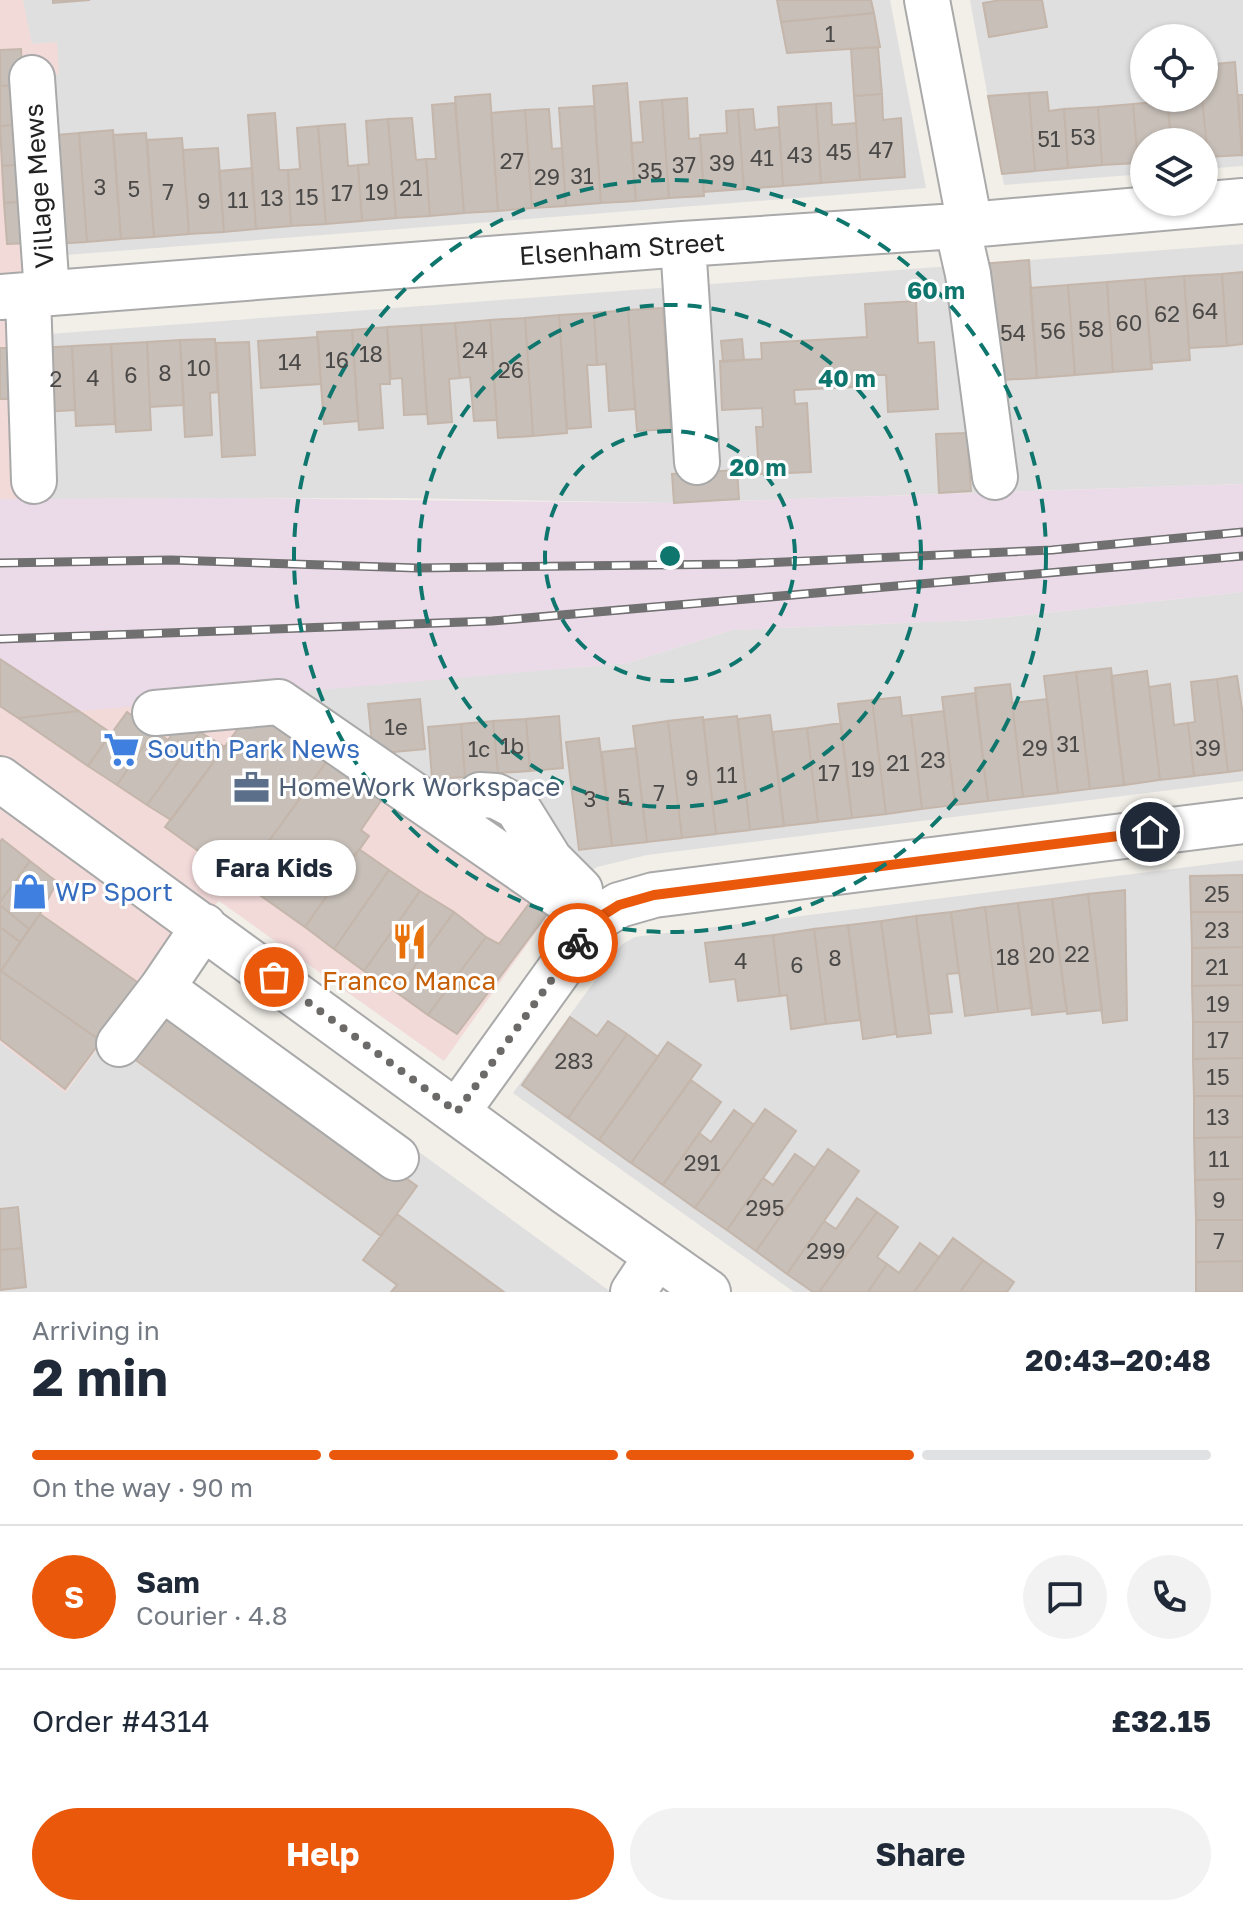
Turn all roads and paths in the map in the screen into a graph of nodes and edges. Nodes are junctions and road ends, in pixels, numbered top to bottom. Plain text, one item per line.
1 (927, 0) edge
2 (32, 78) dead end
3 (1243, 201) edge
4 (964, 226) junction
5 (683, 244) junction
6 (25, 295) edge
7 (697, 462) dead end
8 (995, 477) dead end
9 (34, 481) dead end
10 (155, 713) dead end
11 (0, 779) edge
12 (480, 795) dead end
13 (1243, 821) edge
14 (600, 918) junction
15 (204, 926) junction
16 (162, 988) junction
17 (119, 1044) dead end
18 (457, 1112) junction
19 (396, 1158) dead end
20 (657, 1256) junction
21 (633, 1292) edge
22 (708, 1292) edge

1 - 4 street
2 - 6 street, Village Mews
3 - 4 street, Elsenham Street
4 - 5 street, Elsenham Street
4 - 8 street
5 - 6 street, Elsenham Street
5 - 7 street
6 - 9 street, Village Mews
10 - 14 street
11 - 15 street
12 - 14 street
13 - 14 street
14 - 18 street
15 - 16 street
15 - 18 street
16 - 17 street
16 - 19 street
18 - 20 street
20 - 21 street
20 - 22 street

